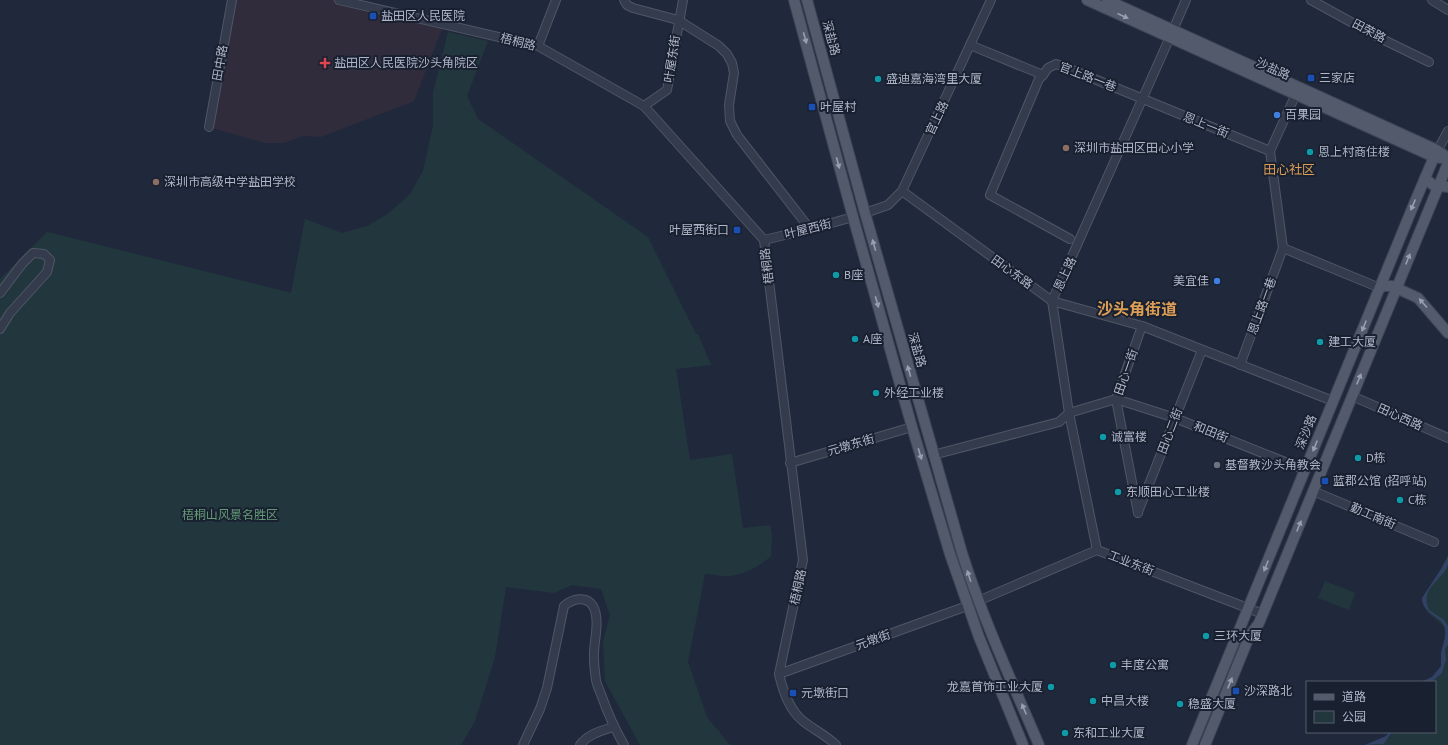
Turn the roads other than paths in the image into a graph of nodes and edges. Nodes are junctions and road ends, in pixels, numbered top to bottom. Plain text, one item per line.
1 (232, 0) edge
2 (342, 0) edge
3 (556, 0) edge
4 (624, 0) edge
5 (683, 0) edge
6 (794, 0) edge
7 (807, 0) edge
8 (991, 0) edge
9 (1087, 0) edge
10 (1107, 0) edge
11 (1186, 0) edge
12 (1311, 0) edge
13 (1432, 0) edge
14 (1448, 10) edge
15 (678, 20) junction
16 (1171, 33) junction
17 (970, 45) junction
18 (538, 46) junction
19 (1429, 62) dead end
20 (1043, 75) junction
21 (1296, 94) junction
22 (1142, 99) junction
23 (644, 106) junction
24 (209, 127) dead end
25 (1448, 131) edge
26 (1270, 150) junction
27 (1436, 153) junction
28 (1448, 158) edge
29 (1448, 163) edge
30 (1425, 178) junction
31 (1443, 186) edge
32 (902, 192) junction
33 (864, 213) junction
34 (853, 217) junction
35 (810, 229) junction
36 (1070, 239) dead end
37 (764, 240) junction
38 (1283, 248) junction
39 (1380, 288) junction
40 (1396, 288) junction
41 (0, 294) edge
42 (1052, 301) junction
43 (1142, 326) junction
44 (0, 329) edge
45 (1448, 333) edge
46 (1202, 350) junction
47 (1240, 365) junction
48 (1352, 396) junction
49 (1116, 399) junction
50 (1333, 401) junction
51 (1069, 413) junction
52 (1175, 418) junction
53 (924, 424) junction
54 (912, 428) junction
55 (1448, 438) edge
56 (933, 455) junction
57 (790, 463) junction
58 (1305, 470) junction
59 (1313, 491) junction
60 (1138, 513) joint
61 (1434, 542) dead end
62 (1097, 550) junction
63 (978, 601) junction
64 (967, 606) junction
65 (1248, 608) junction
66 (1262, 614) junction
67 (779, 674) junction
68 (613, 727) junction
69 (523, 745) edge
70 (580, 745) edge
71 (624, 745) edge
72 (836, 745) edge
73 (1023, 745) edge
74 (1039, 745) edge
75 (1192, 745) edge
76 (1205, 745) edge

1 - 24 street, 田中路
2 - 18 street, 梧桐路
3 - 18 street
4 - 15 street
5 - 15 street, 叶屋东街
6 -> 34 main road
7 - 33 main road, 深盐路
8 - 17 street, 官上路
9 -> 16 main road, 沙盐路
10 - 16 main road, 沙盐路
11 - 16 street, 恩上路
12 - 19 street, 田荣路
13 - 14 street
15 - 23 street, 叶屋东街
15 - 35 street
16 - 21 main road, 沙盐路
16 - 22 street, 恩上路
16 - 27 main road, 沙盐路
17 - 20 street, 官上路一巷
17 - 32 street, 官上路
18 - 23 street, 梧桐路
20 - 22 street, 官上路一巷
20 - 36 street
21 - 26 street
21 - 27 main road, 沙盐路
22 - 26 street, 恩上一街
22 - 42 street, 恩上路
23 - 37 street, 梧桐路
25 - 27 street, 深沙路
26 - 38 street, 恩上路一巷
27 - 28 main road, 沙盐路
27 - 30 main road, 深沙路
29 - 31 main road
30 - 31 main road
30 -> 39 main road, 深沙路
40 -> 31 main road
32 - 33 street
32 - 42 street, 田心东路
53 -> 33 main road, 深盐路
34 - 35 street, 叶屋西街
34 -> 54 main road
35 - 37 street, 叶屋西街
37 - 57 street, 梧桐路
38 - 39 street
38 - 47 street, 恩上路一巷
39 - 40 main road
39 -> 50 main road, 深沙路
45 -> 40 main road
48 -> 40 main road
41 - 44 street
42 - 43 street, 田心东路
42 - 51 street, 恩上路
43 - 46 street, 田心东路
43 - 49 street, 田心一街
46 - 47 street, 田心东路
46 - 52 street, 田心二街
47 - 50 street, 田心东路
48 - 55 street, 田心西路
48 - 59 main road
49 - 51 street
49 - 52 street, 和田街
49 - 60 street, 田心一街
50 -> 58 main road, 深沙路
51 - 56 street
51 - 62 street, 恩上路
52 - 58 street, 和田街
52 - 60 street, 田心二街
53 - 54 main road
53 - 56 main road, 深盐路
54 - 57 street, 元墩东街
54 -> 64 main road
63 -> 56 main road, 深盐路
57 - 67 street, 梧桐路
58 -> 65 main road, 深沙路
59 - 61 street, 勤工南街
66 -> 59 main road
62 - 63 street, 工业东街
62 - 65 street, 工业东街
74 -> 63 main road, 深盐路
64 - 67 street, 元墩街
64 - 73 main road
65 - 66 street, 工业东街
65 - 75 main road, 深沙路
76 -> 66 main road
67 - 72 street, 梧桐路
68 - 69 street
68 - 70 street
68 - 71 street

